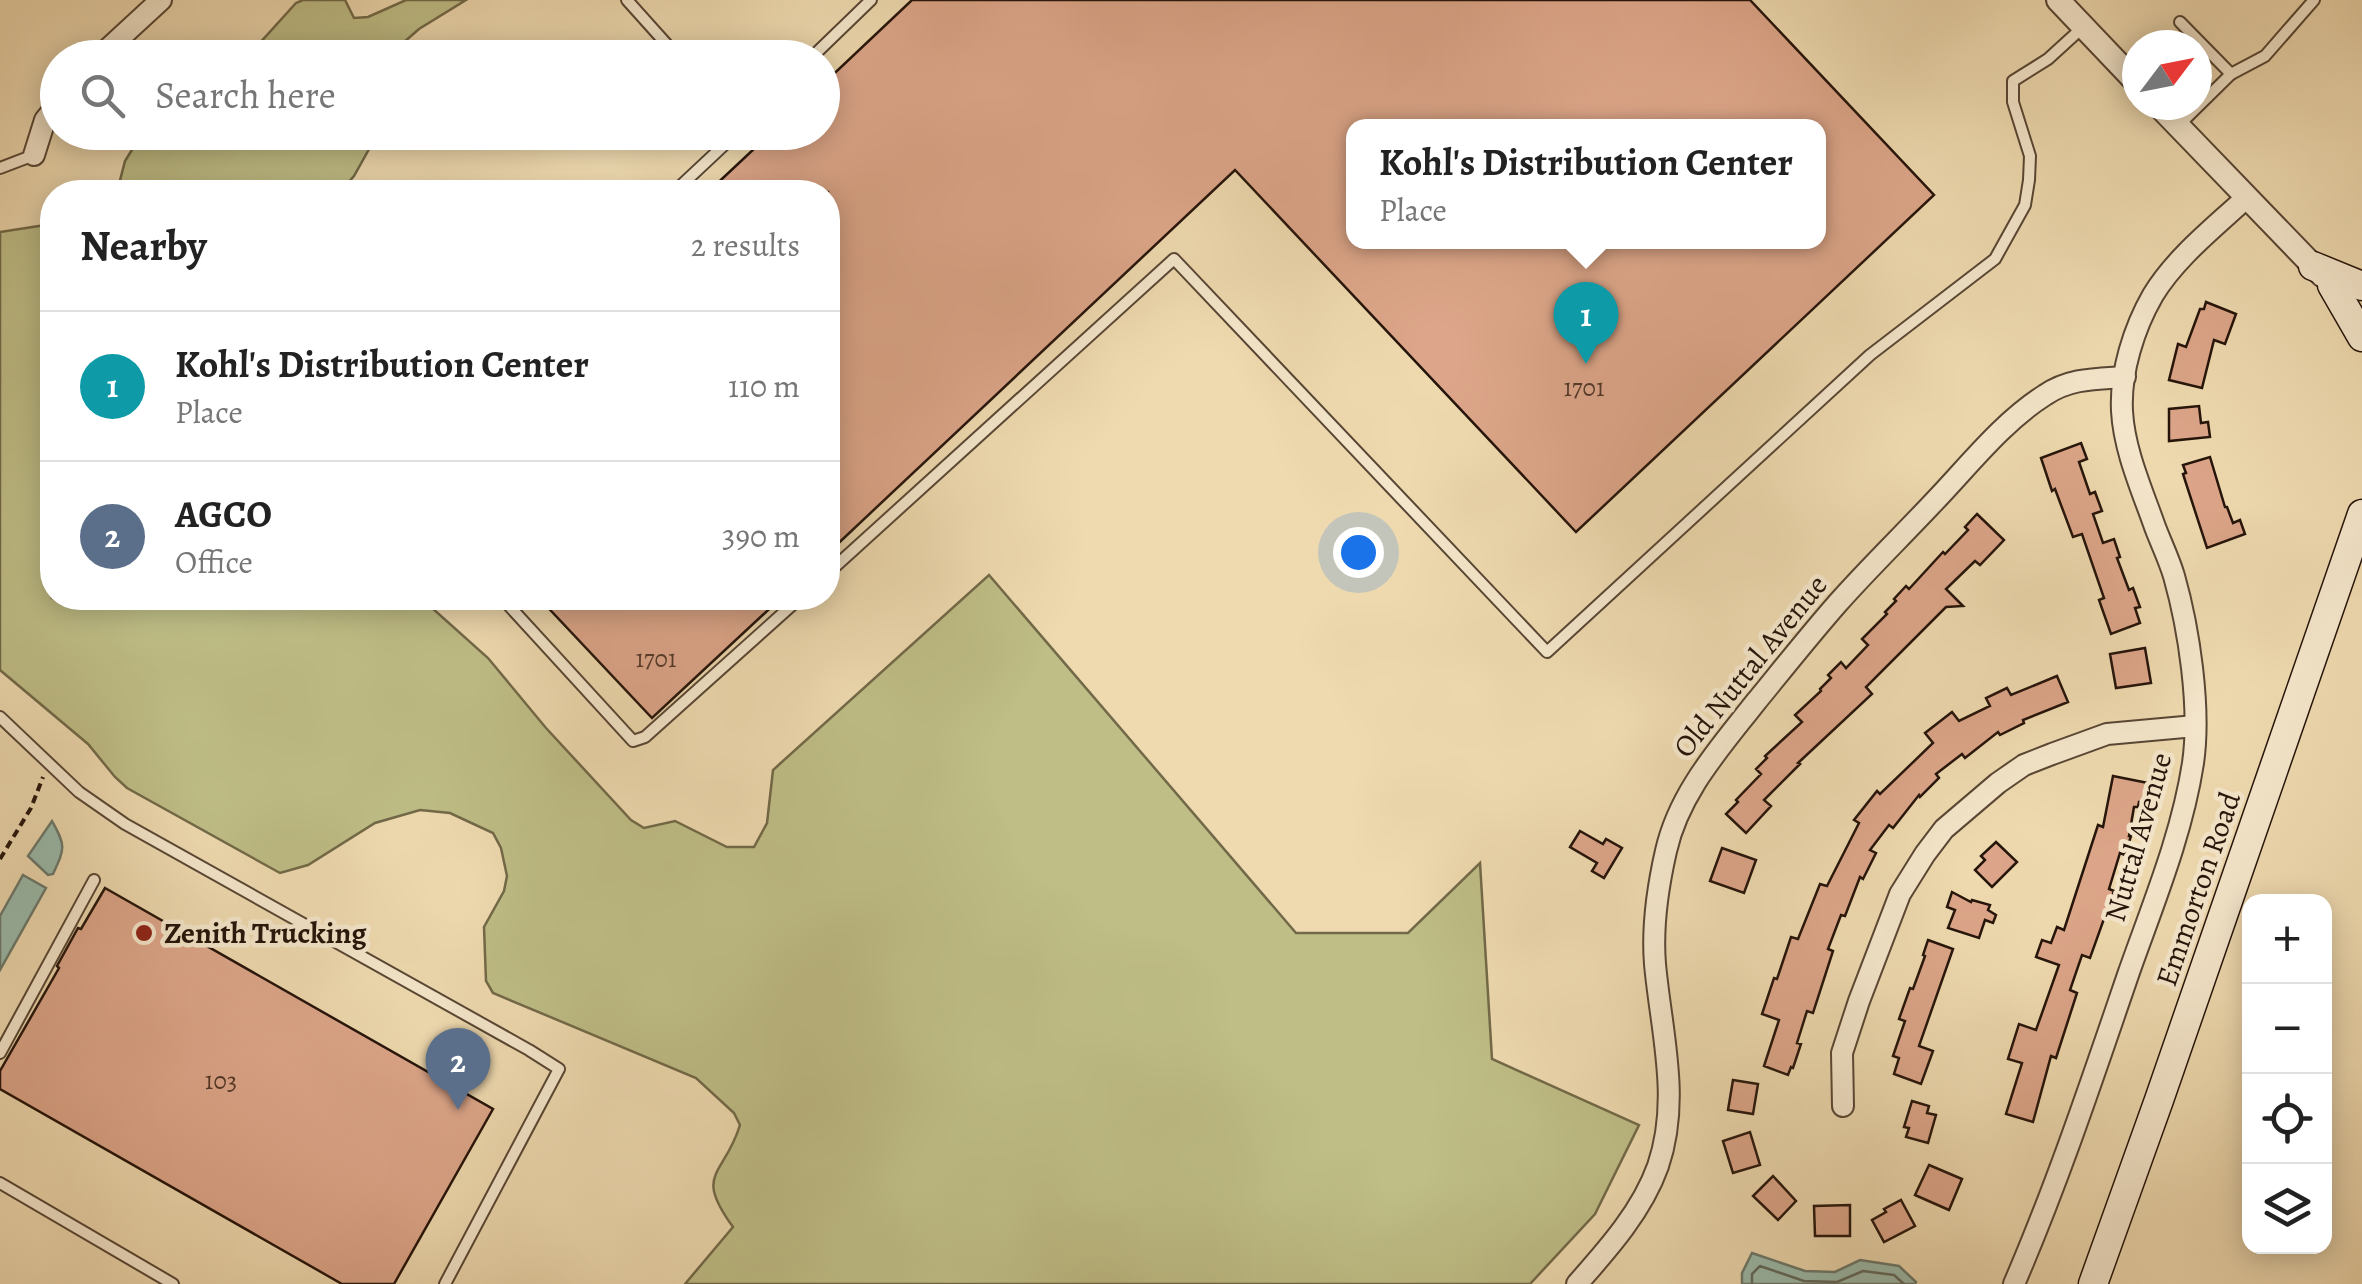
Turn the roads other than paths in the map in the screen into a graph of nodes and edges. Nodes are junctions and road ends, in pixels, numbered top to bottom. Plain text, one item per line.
1 (162, 0) edge
2 (627, 0) edge
3 (871, 0) edge
4 (2058, 0) edge
5 (2314, 0) edge
6 (2180, 22) dead end
7 (2083, 27) junction
8 (118, 40) edge
9 (664, 40) edge
10 (830, 40) edge
11 (2122, 67) edge
12 (2231, 74) junction
13 (2172, 120) edge
14 (2178, 126) junction
15 (40, 136) edge
16 (719, 150) edge
17 (34, 155) joint
18 (0, 168) edge
19 (687, 180) edge
20 (2247, 197) junction
21 (2322, 275) junction
22 (2362, 286) edge
23 (2362, 316) edge
24 (2362, 337) edge
25 (2125, 377) junction
26 (2360, 521) edge
27 (840, 562) edge
28 (513, 610) edge
29 (787, 610) edge
30 (0, 717) edge
31 (2195, 726) junction
32 (94, 880) dead end
33 (0, 1053) edge
34 (1842, 1106) dead end
35 (0, 1183) edge
36 (173, 1284) edge
37 (445, 1284) edge
38 (1577, 1284) edge
39 (2014, 1284) edge
40 (2093, 1284) edge

1 - 8 street
2 - 9 lane
3 - 10 lane
4 - 7 street
5 - 12 lane
6 - 12 lane
7 - 11 street
7 - 27 lane
12 - 14 lane
13 - 14 street
14 - 20 street
15 - 17 street
16 - 19 lane
17 - 18 lane
20 - 21 street
20 - 25 street, Nuttal Avenue
21 - 22 main road
21 - 23 street
21 - 24 main road
25 - 31 street, Nuttal Avenue
25 - 38 street, Old Nuttal Avenue
26 - 40 main road, Emmorton Road
28 - 29 lane
30 - 37 lane
31 - 34 street
31 - 39 street, Nuttal Avenue
32 - 33 lane
35 - 36 lane

